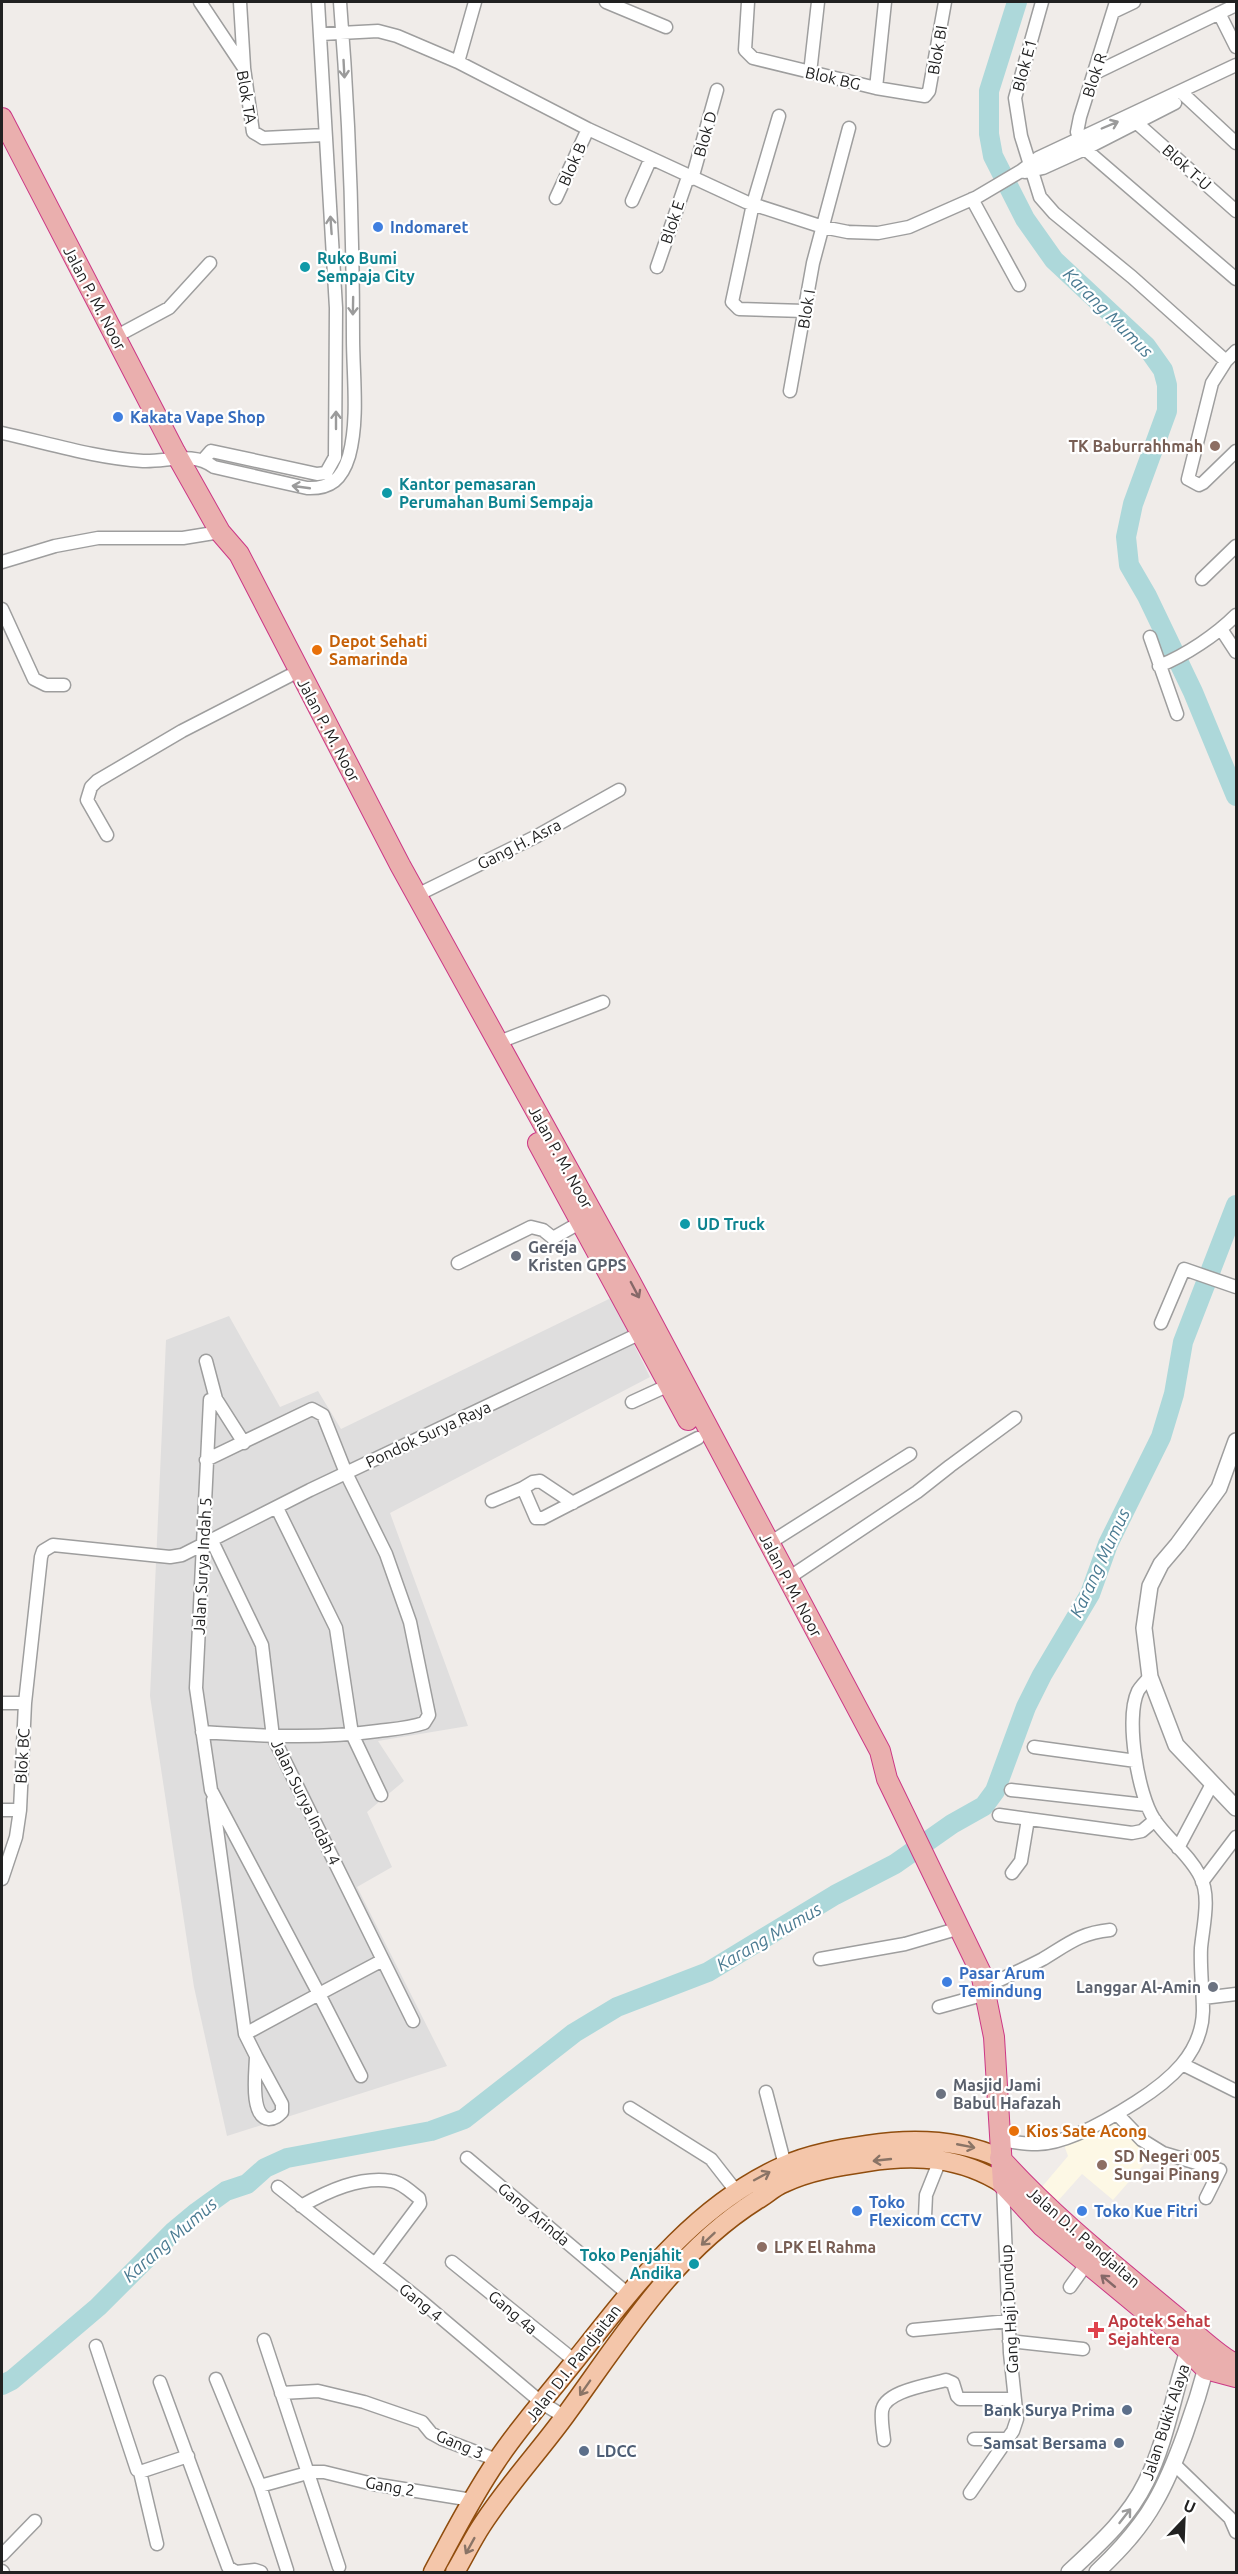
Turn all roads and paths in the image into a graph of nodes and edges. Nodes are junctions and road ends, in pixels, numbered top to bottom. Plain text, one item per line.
1 (200, 2) edge
2 (240, 2) edge
3 (318, 2) edge
4 (340, 2) edge
5 (475, 2) edge
6 (606, 2) edge
7 (748, 2) edge
8 (818, 2) edge
9 (885, 2) edge
10 (945, 2) edge
11 (1042, 2) edge
12 (1134, 2) edge
13 (1236, 5) edge
14 (1114, 7) edge
15 (1219, 13) junction
16 (666, 27) dead end
17 (321, 34) junction
18 (342, 35) junction
19 (1236, 47) edge
20 (458, 62) junction
21 (1236, 65) edge
22 (244, 68) junction
23 (810, 73) junction
24 (1095, 73) junction
25 (876, 88) junction
26 (717, 90) dead end
27 (1186, 93) junction
28 (925, 96) joint
29 (779, 116) dead end
30 (2, 118) edge
31 (1138, 124) junction
32 (849, 128) dead end
33 (588, 129) junction
34 (325, 135) junction
35 (1236, 143) edge
36 (1082, 144) junction
37 (651, 158) junction
38 (1025, 170) junction
39 (690, 178) junction
40 (556, 198) dead end
41 (974, 198) junction
42 (632, 201) dead end
43 (753, 204) junction
44 (1236, 211) edge
45 (823, 227) junction
46 (210, 263) dead end
47 (657, 267) dead end
48 (1234, 274) edge
49 (1019, 285) dead end
50 (805, 311) junction
51 (115, 336) junction
52 (1236, 351) edge
53 (1226, 361) junction
54 (790, 391) dead end
55 (2, 433) edge
56 (1236, 451) edge
57 (178, 458) junction
58 (204, 459) junction
59 (332, 476) junction
60 (222, 536) junction
61 (1236, 546) edge
62 (2, 562) edge
63 (1202, 579) dead end
64 (2, 609) edge
65 (1236, 615) edge
66 (1221, 629) junction
67 (1150, 637) dead end
68 (1236, 652) edge
69 (1161, 665) junction
70 (289, 676) junction
71 (64, 685) dead end
72 (306, 698) junction
73 (1177, 714) dead end
74 (619, 790) dead end
75 (107, 835) dead end
76 (417, 895) junction
77 (603, 1002) dead end
78 (497, 1048) junction
79 (581, 1222) junction
80 (458, 1263) dead end
81 (1236, 1287) edge
82 (1161, 1323) dead end
83 (647, 1330) junction
84 (206, 1361) dead end
85 (669, 1385) junction
86 (216, 1399) junction
87 (632, 1402) dead end
88 (1015, 1418) dead end
89 (698, 1438) junction
90 (1236, 1441) edge
91 (244, 1443) junction
92 (910, 1454) dead end
93 (206, 1460) junction
94 (346, 1473) junction
95 (523, 1488) junction
96 (492, 1501) dead end
97 (573, 1503) junction
98 (277, 1508) junction
99 (208, 1544) junction
100 (764, 1544) junction
101 (787, 1579) junction
102 (1150, 1677) junction
103 (2, 1703) edge
104 (25, 1703) junction
105 (202, 1732) junction
106 (352, 1734) junction
107 (273, 1737) junction
108 (1034, 1747) dead end
109 (1136, 1761) junction
110 (887, 1779) junction
111 (1212, 1784) junction
112 (211, 1790) junction
113 (1011, 1790) dead end
114 (381, 1796) dead end
115 (1146, 1805) junction
116 (1236, 1808) edge
117 (2, 1810) edge
118 (20, 1810) junction
119 (999, 1815) dead end
120 (1028, 1820) junction
121 (1155, 1821) junction
122 (1236, 1837) edge
123 (1178, 1848) junction
124 (1012, 1873) dead end
125 (2, 1879) edge
126 (1202, 1882) junction
127 (960, 1928) junction
128 (1110, 1930) dead end
129 (820, 1959) dead end
130 (383, 1960) junction
131 (985, 1990) junction
132 (319, 1994) junction
133 (1236, 1994) edge
134 (1203, 1998) junction
135 (939, 2007) dead end
136 (413, 2021) dead end
137 (245, 2034) junction
138 (256, 2056) dead end
139 (1182, 2064) junction
140 (361, 2076) dead end
141 (1236, 2091) edge
142 (766, 2092) dead end
143 (630, 2108) dead end
144 (1117, 2114) junction
145 (1000, 2149) junction
146 (467, 2158) dead end
147 (940, 2160) junction
148 (784, 2165) junction
149 (1003, 2184) junction
150 (278, 2187) dead end
151 (736, 2191) junction
152 (1206, 2198) dead end
153 (301, 2206) junction
154 (925, 2217) dead end
155 (452, 2262) dead end
156 (1087, 2263) junction
157 (375, 2265) junction
158 (1070, 2287) dead end
159 (628, 2294) junction
160 (1009, 2321) junction
161 (913, 2330) dead end
162 (264, 2340) dead end
163 (1009, 2341) junction
164 (1191, 2342) junction
165 (96, 2346) dead end
166 (1212, 2346) junction
167 (1083, 2349) dead end
168 (575, 2361) junction
169 (1236, 2364) edge
170 (1206, 2369) junction
171 (1236, 2377) edge
172 (216, 2379) dead end
173 (160, 2382) dead end
174 (281, 2393) junction
175 (1015, 2399) junction
176 (542, 2403) junction
177 (1174, 2403) junction
178 (1192, 2410) junction
179 (565, 2416) junction
180 (974, 2439) dead end
181 (1007, 2439) junction
182 (884, 2440) dead end
183 (188, 2456) junction
184 (497, 2460) junction
185 (1173, 2463) junction
186 (140, 2472) junction
187 (308, 2473) junction
188 (260, 2486) junction
189 (970, 2493) dead end
190 (472, 2500) junction
191 (35, 2521) dead end
192 (1236, 2532) edge
193 (1106, 2537) junction
194 (157, 2544) dead end
195 (1120, 2551) junction
196 (2, 2555) edge
197 (339, 2567) dead end
198 (287, 2570) dead end
199 (261, 2572) edge
200 (433, 2572) edge
201 (456, 2572) edge
202 (1069, 2572) edge
203 (1097, 2572) edge

1 - 22 street, Blok TA
2 - 22 street
3 - 17 street
4 - 18 street
5 - 20 street
6 - 16 street
7 - 23 street, Blok BG
8 - 23 street
9 - 25 street
10 - 28 street, Blok BI
11 - 38 street, Blok E1
12 - 14 street
13 - 15 street
14 - 24 street, Blok R
15 - 19 street
15 - 24 street
17 - 18 street
17 - 34 street
18 - 20 street
18 -> 59 street
20 - 33 street
21 - 27 street
22 - 34 street, Blok TA
23 - 25 street, Blok BG
24 - 36 street, Blok R
25 - 28 street, Blok BG
26 - 39 street, Blok D
27 - 31 street
27 - 35 street
36 -> 27 street
29 - 43 street
30 - 51 highway, Jalan P. M. Noor
31 - 36 street
31 - 44 street, Blok T-U
32 - 45 street, Blok I
33 - 37 street
33 - 40 street, Blok B
59 -> 34 street
36 - 38 street
36 - 48 street
37 - 39 street
37 - 42 street
38 - 41 street
38 - 53 street, Blok E1
39 - 43 street
39 - 47 street, Blok E
41 - 45 street
41 - 49 street
43 - 45 street
43 - 50 street
45 - 50 street, Blok I
46 - 51 street
50 - 54 street, Blok I
51 - 57 highway, Jalan P. M. Noor
52 - 53 street
53 - 56 street
55 - 57 street
57 - 58 street
57 - 60 highway, Jalan P. M. Noor
58 - 59 street
59 -> 58 street
60 - 62 street
60 - 70 highway, Jalan P. M. Noor
60 - 72 highway, Jalan P. M. Noor
61 - 63 street
64 - 71 street
65 - 66 street
66 - 68 street
66 - 69 street
67 - 69 street
69 - 73 street
70 - 72 highway, Jalan P. M. Noor
70 - 75 street
72 - 76 highway, Jalan P. M. Noor
72 - 78 highway, Jalan P. M. Noor
74 - 76 street, Gang H. Asra
76 - 78 highway, Jalan P. M. Noor
77 - 78 street
78 - 79 highway, Jalan P. M. Noor
78 -> 83 highway, Jalan P. M. Noor
79 - 80 street
79 - 83 highway, Jalan P. M. Noor
81 - 82 street
83 - 85 highway, Jalan P. M. Noor
83 - 94 street, Pondok Surya Raya
83 - 100 highway, Jalan P. M. Noor
84 - 86 street
85 - 87 street
85 - 89 highway, Jalan P. M. Noor
86 - 91 street
86 - 93 street, Jalan Surya Indah 5
88 - 101 street
89 - 97 street
89 - 100 highway, Jalan P. M. Noor
90 - 102 street
91 - 93 street
91 - 94 street
92 - 100 street
93 - 99 street, Jalan Surya Indah 5
94 - 98 street, Pondok Surya Raya
94 - 106 street
95 - 96 street
95 - 97 street
95 - 97 street
98 - 99 street, Pondok Surya Raya
98 - 106 street
99 - 104 street, Blok BC
99 - 105 street, Jalan Surya Indah 5
99 - 107 street, Jalan Surya Indah 4
100 - 101 highway, Jalan P. M. Noor
100 - 110 highway, Jalan P. M. Noor
101 - 110 highway, Jalan P. M. Noor
102 - 109 street
102 - 111 street
103 - 104 street
104 - 118 street, Blok BC
105 - 107 street
105 - 112 street, Jalan Surya Indah 5
106 - 107 street
106 - 114 street
107 - 130 street, Jalan Surya Indah 4
108 - 109 street
109 - 115 street
110 - 127 highway, Jalan P. M. Noor
111 - 116 street
111 - 123 street
112 - 132 street, Jalan Surya Indah 5
112 - 137 street, Jalan Surya Indah 5
113 - 115 street
115 - 121 street
117 - 118 street
118 - 125 street, Blok BC
119 - 120 street
120 - 121 street
120 - 124 street
121 - 123 street
122 - 126 street
123 - 126 street
126 - 134 street
127 - 129 street
127 - 131 highway, Jalan P. M. Noor
128 - 131 street
130 - 132 street
130 - 136 street, Jalan Surya Indah 4
131 - 135 street
131 - 145 highway, Jalan P. M. Noor
132 - 137 street
132 - 140 street, Jalan Surya Indah 5
133 - 134 street
134 - 139 street
137 - 138 street, Jalan Surya Indah 5
139 - 141 street
139 - 144 street
142 - 148 street
143 - 151 street
144 - 145 street
144 - 152 street
148 -> 145 main road, Jalan D.I. Pandjaitan
145 - 149 highway, Jalan P. M. Noor
145 - 164 highway, Jalan D.I. Pandjaitan
146 - 159 street, Gang Arinda
147 - 149 main road, Jalan D.I. Pandjaitan
147 - 154 street
147 -> 179 main road, Jalan D.I. Pandjaitan
151 -> 148 main road, Jalan D.I. Pandjaitan
149 - 156 highway, Jalan D.I. Pandjaitan
149 - 160 street, Gang Haji Dundup
150 - 153 street, Gang 4
151 - 159 main road, Jalan D.I. Pandjaitan
153 - 157 street, Gang 4
153 - 157 street
155 - 168 street, Gang 4a
156 - 158 street
164 -> 156 highway, Jalan D.I. Pandjaitan
157 - 176 street, Gang 4
159 - 168 main road, Jalan D.I. Pandjaitan
160 - 161 street
160 - 163 street, Gang Haji Dundup
162 - 174 street
163 - 167 street
163 - 175 street, Gang Haji Dundup
164 - 166 highway, Jalan D.I. Pandjaitan
164 - 170 highway, Jalan D.I. Pandjaitan
164 - 177 street, Jalan Bukit Alaya
165 - 186 street
166 - 169 highway, Jalan D.I. Pandjaitan
166 - 170 street, Jalan Bukit Alaya
168 - 176 main road, Jalan D.I. Pandjaitan
170 - 171 highway
170 - 178 street, Jalan Bukit Alaya
172 - 188 street
173 - 183 street
174 - 184 street, Gang 3
174 - 187 street
175 - 181 street, Gang Haji Dundup
175 - 182 street
176 - 179 street, Gang 4
176 - 184 main road, Jalan D.I. Pandjaitan
177 - 178 street
193 -> 177 street, Jalan Bukit Alaya
178 - 185 street, Jalan Bukit Alaya
179 -> 201 main road, Jalan D.I. Pandjaitan
180 - 181 street
181 - 189 street, Gang Haji Dundup
183 - 186 street
183 - 199 street
184 - 190 main road, Jalan D.I. Pandjaitan
185 - 192 street
185 - 195 street, Jalan Bukit Alaya
186 - 194 street
187 - 188 street, Gang 2
187 - 190 street, Gang 2
187 - 197 street
188 - 198 street
190 - 200 main road, Jalan D.I. Pandjaitan
191 - 196 street
193 - 195 street
193 - 202 street, Jalan Bukit Alaya
195 - 203 street, Jalan Bukit Alaya

